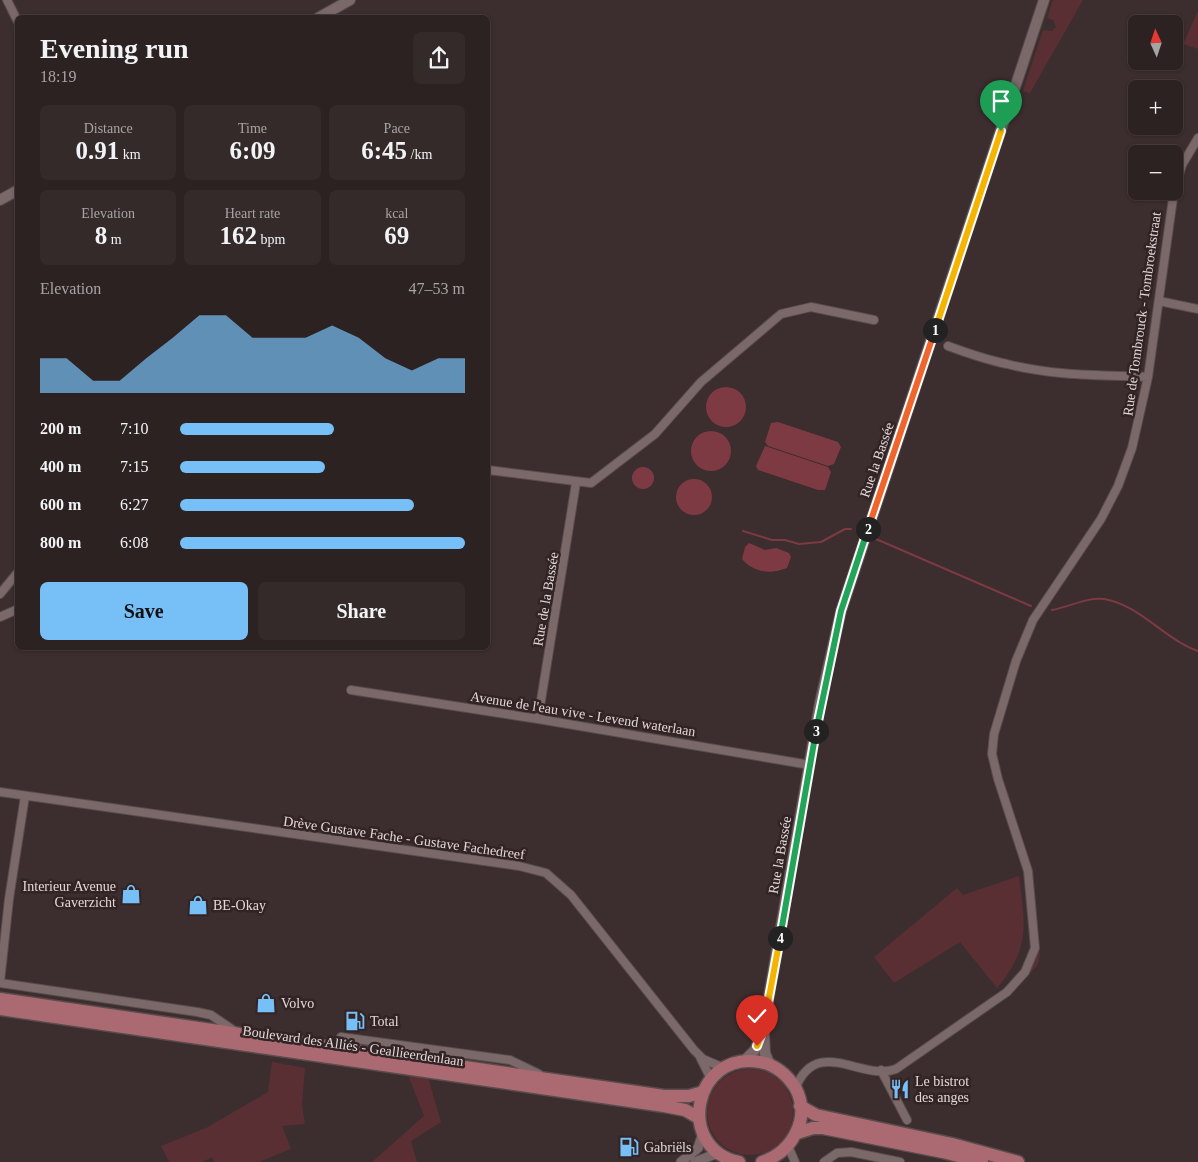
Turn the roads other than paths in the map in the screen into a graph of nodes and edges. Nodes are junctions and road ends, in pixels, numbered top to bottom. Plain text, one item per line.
1 (6, 0) edge
2 (350, 0) edge
3 (1044, 0) edge
4 (323, 15) edge
5 (15, 16) edge
6 (1198, 138) edge
7 (1183, 163) edge
8 (15, 192) edge
9 (0, 200) edge
10 (1173, 200) edge
11 (1159, 301) junction
12 (1198, 309) edge
13 (874, 320) dead end
14 (948, 346) dead end
15 (1148, 377) junction
16 (490, 470) edge
17 (576, 483) junction
18 (15, 576) edge
19 (0, 594) edge
20 (15, 610) edge
21 (0, 617) edge
22 (351, 690) dead end
23 (538, 719) junction
24 (810, 765) junction
25 (0, 792) edge
26 (25, 796) junction
27 (0, 897) edge
28 (9, 899) junction
29 (0, 982) edge
30 (0, 999) edge
31 (0, 1009) edge
32 (763, 1030) junction
33 (238, 1033) junction
34 (698, 1054) junction
35 (744, 1061) junction
36 (770, 1065) junction
37 (724, 1068) junction
38 (881, 1070) junction
39 (802, 1071) junction
40 (784, 1074) junction
41 (711, 1079) junction
42 (795, 1089) junction
43 (703, 1092) junction
44 (800, 1106) junction
45 (699, 1118) junction
46 (907, 1120) dead end
47 (703, 1132) junction
48 (797, 1133) junction
49 (788, 1146) junction
50 (718, 1152) junction
51 (778, 1155) junction
52 (794, 1161) edge
53 (680, 1162) edge
54 (695, 1162) edge
55 (736, 1162) edge
56 (762, 1162) edge
57 (824, 1162) edge
58 (900, 1162) edge
59 (982, 1162) edge
60 (1018, 1162) edge

1 - 5 street
2 - 4 main road
3 - 24 main road, Rue la Bassée
6 - 7 street, Rue de Tombrouck - Tombroekstraat
8 - 9 main road
10 - 11 street, Rue de Tombrouck - Tombroekstraat
11 - 12 street
11 - 15 street, Rue de Tombrouck - Tombroekstraat
13 - 17 street
14 - 15 street
15 - 38 street, Rue de Tombrouck - Tombroekstraat
16 - 17 street
17 - 23 street, Rue de la Bassée
18 - 19 street
20 - 21 street
22 - 23 street, Avenue de l'eau vive - Levend waterlaan
23 - 24 street, Avenue de l'eau vive - Levend waterlaan
24 - 32 main road, Rue la Bassée
25 - 26 street, Drève Gustave Fache - Gustave Fachedreef
26 - 28 street
26 - 34 street, Drève Gustave Fache - Gustave Fachedreef
27 - 28 street
28 - 29 street
29 - 33 street
30 - 33 highway, Boulevard des Alliés - Geallieerdenlaan
31 - 45 highway, Boulevard des Alliés - Geallieerdenlaan
32 - 35 main road, Rue la Bassée
32 - 36 main road, Rue la Bassée
33 - 43 highway, Boulevard des Alliés - Geallieerdenlaan
34 - 37 street, Drève Gustave Fache - Gustave Fachedreef
34 - 41 street, Drève Gustave Fache - Gustave Fachedreef
35 - 36 highway
35 - 37 highway
36 - 40 highway
37 - 41 highway
38 - 39 street, Rue de Tombrouck - Tombroekstraat
38 - 46 street
39 - 40 street, Rue de Tombrouck - Tombroekstraat
39 - 42 street
40 - 42 highway
41 - 43 highway
42 - 44 highway
43 - 45 highway
44 - 48 highway
44 - 60 highway
45 - 47 highway
47 - 50 highway
47 - 53 street
48 - 49 highway
48 - 59 highway
49 - 51 highway
49 - 52 street
50 - 54 street
50 - 55 highway
51 - 52 street
51 - 56 highway
57 - 58 street

